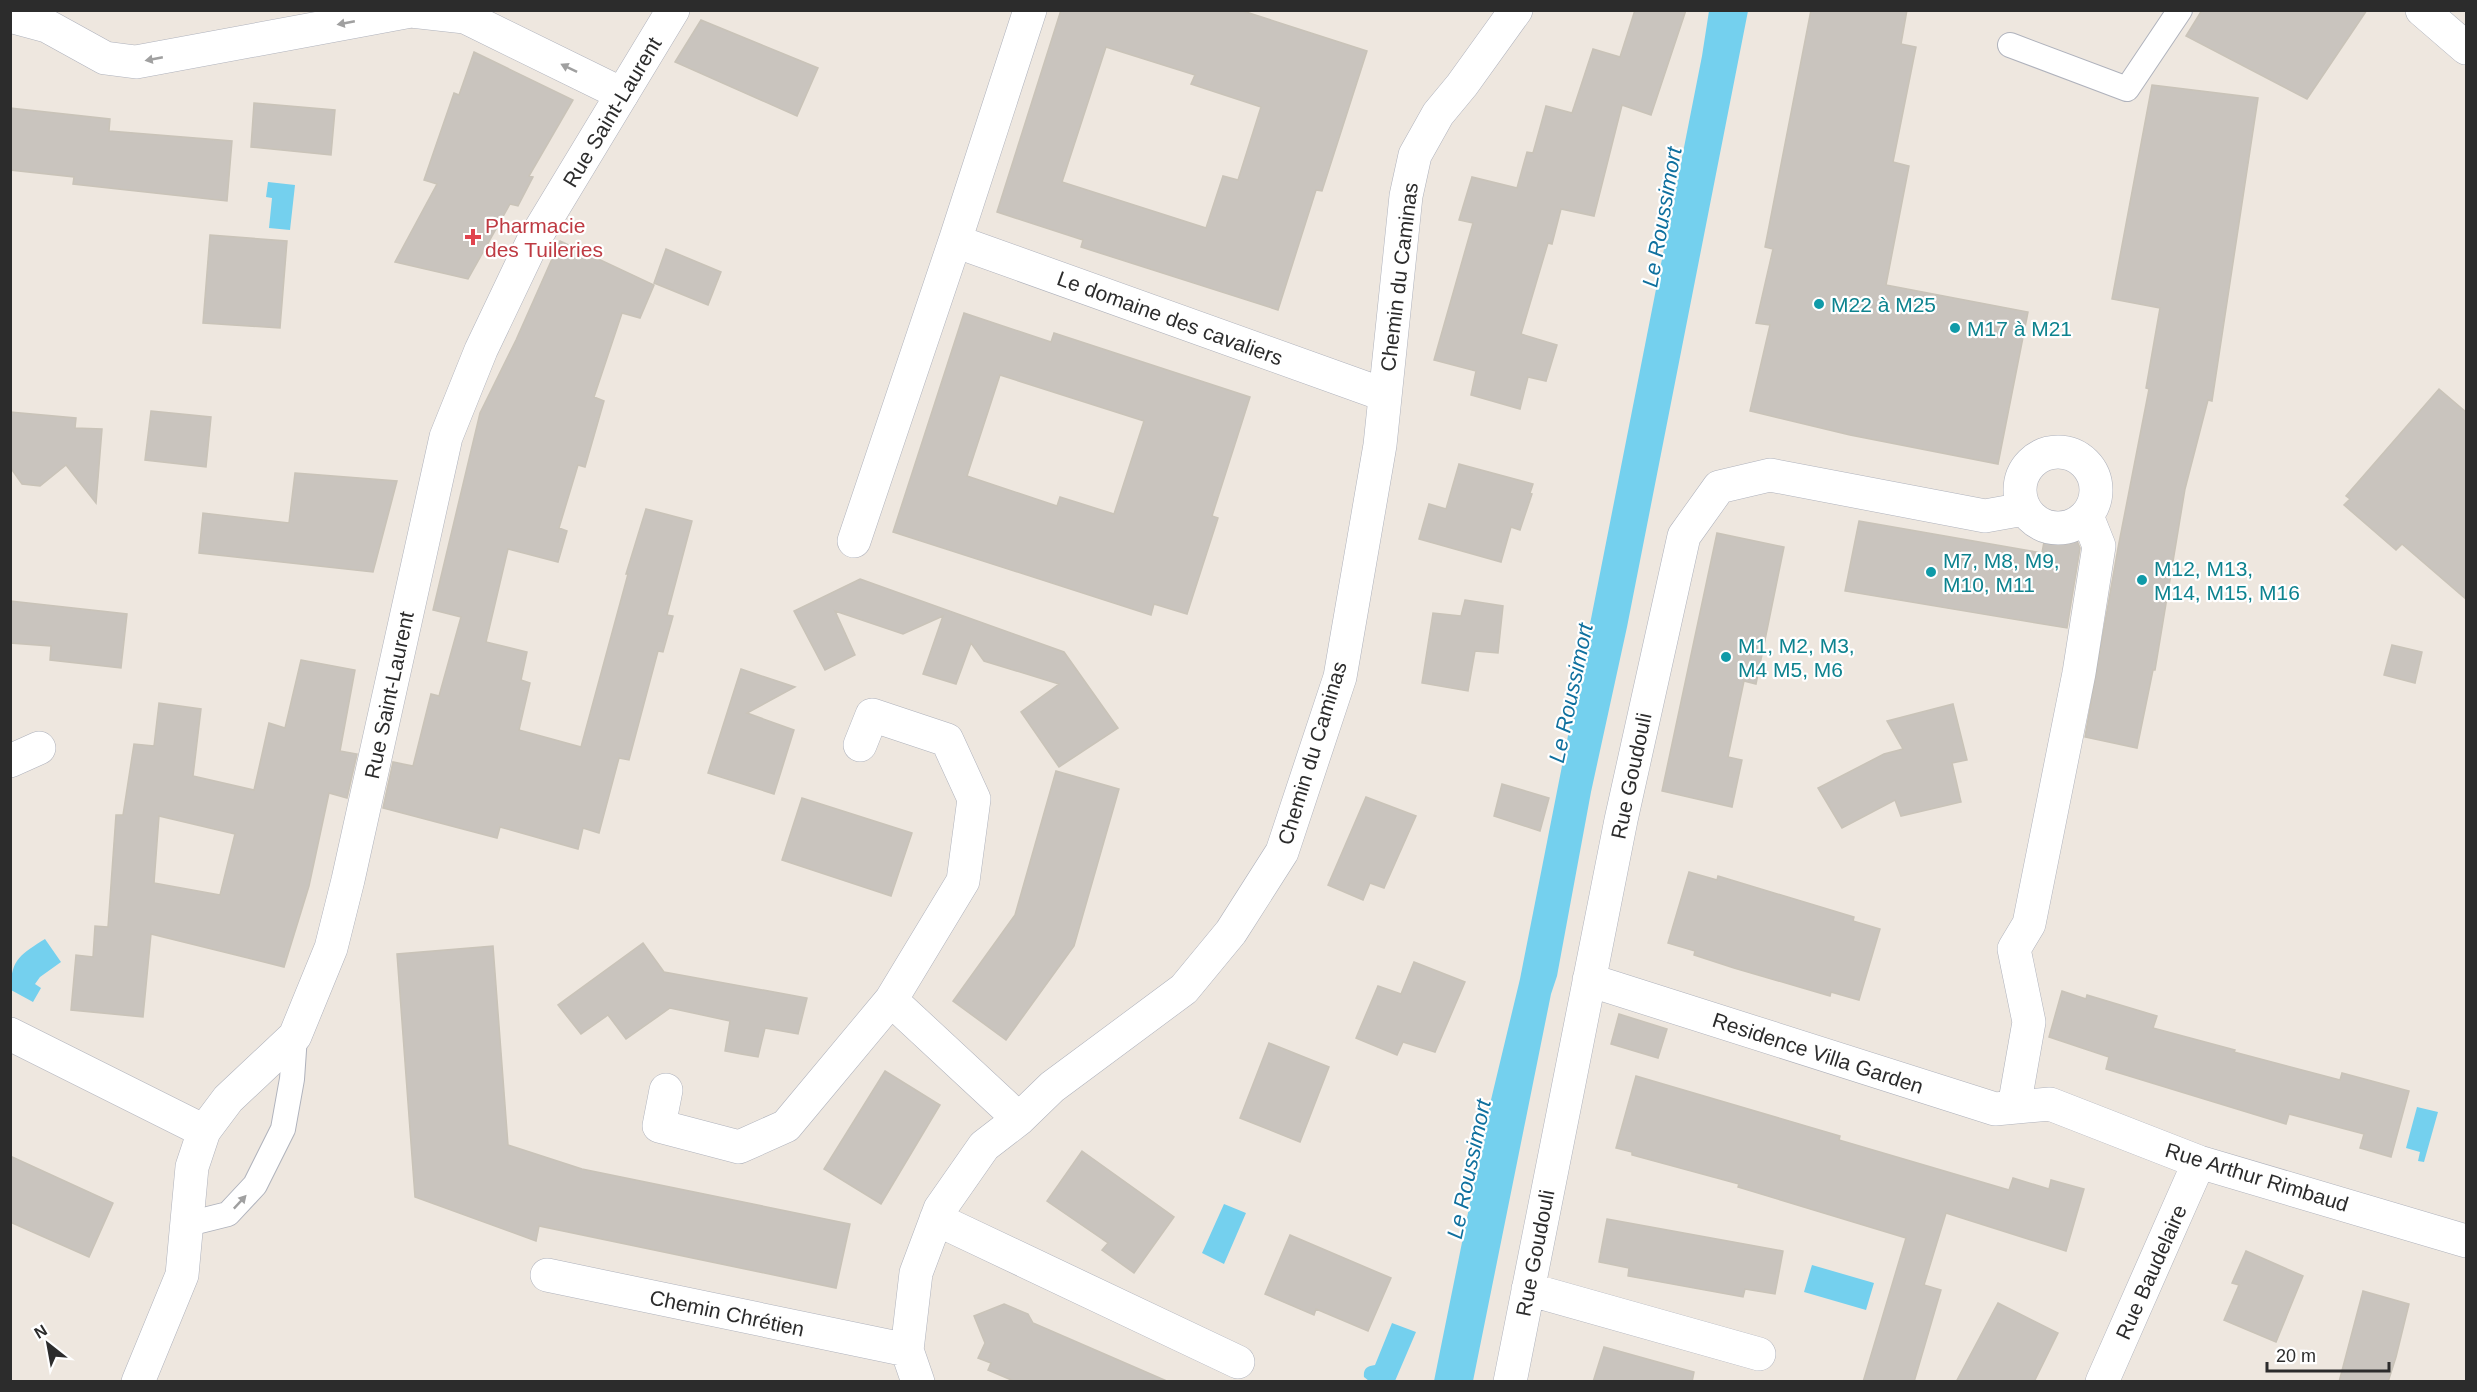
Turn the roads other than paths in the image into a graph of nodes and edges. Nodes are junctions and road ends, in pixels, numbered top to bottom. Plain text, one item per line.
1 (673, 10) edge
2 (1030, 10) edge
3 (1516, 10) edge
4 (2180, 10) edge
5 (2422, 10) edge
6 (10, 16) edge
7 (2010, 45) dead end
8 (2466, 48) edge
9 (622, 94) junction
10 (955, 241) junction
11 (1385, 395) junction
12 (2024, 509) junction
13 (2087, 516) junction
14 (854, 541) dead end
15 (860, 745) dead end
16 (1589, 980) junction
17 (891, 1000) junction
18 (10, 1034) edge
19 (295, 1036) junction
20 (666, 1090) dead end
21 (2050, 1104) joint
22 (2014, 1107) junction
23 (1019, 1119) junction
24 (204, 1131) junction
25 (2199, 1162) junction
26 (936, 1220) junction
27 (188, 1224) junction
28 (2466, 1241) edge
29 (547, 1275) dead end
30 (1528, 1289) junction
31 (907, 1350) junction
32 (1760, 1354) dead end
33 (1238, 1362) dead end
34 (138, 1382) edge
35 (918, 1382) edge
36 (1510, 1382) edge
37 (2102, 1382) edge

1 - 9 street, Rue Saint-Laurent
2 - 10 street
3 - 11 street, Chemin du Caminas
4 - 7 lane
5 - 8 street
9 -> 6 street
9 - 19 street, Rue Saint-Laurent
10 - 11 street, Le domaine des cavaliers
10 - 14 street
11 - 23 street, Chemin du Caminas
12 - 13 street
12 - 13 street
12 - 16 street, Rue Goudouli
13 - 22 street
15 - 17 street
16 - 22 street, Residence Villa Garden
16 - 30 street, Rue Goudouli
17 - 20 street
17 - 23 street
18 - 24 street
19 - 24 street, Rue Saint-Laurent
27 -> 19 lane
21 - 22 street, Residence Villa Garden
21 - 25 street, Rue Arthur Rimbaud
23 - 26 street, Chemin du Caminas
24 - 27 street, Rue Saint-Laurent
25 - 28 street, Rue Arthur Rimbaud
25 - 37 street, Rue Baudelaire
26 - 31 street, Chemin du Caminas
26 - 33 street
27 - 34 street, Rue Saint-Laurent
29 - 31 street, Chemin Chrétien
30 - 32 street
30 - 36 street, Rue Goudouli
31 - 35 street

